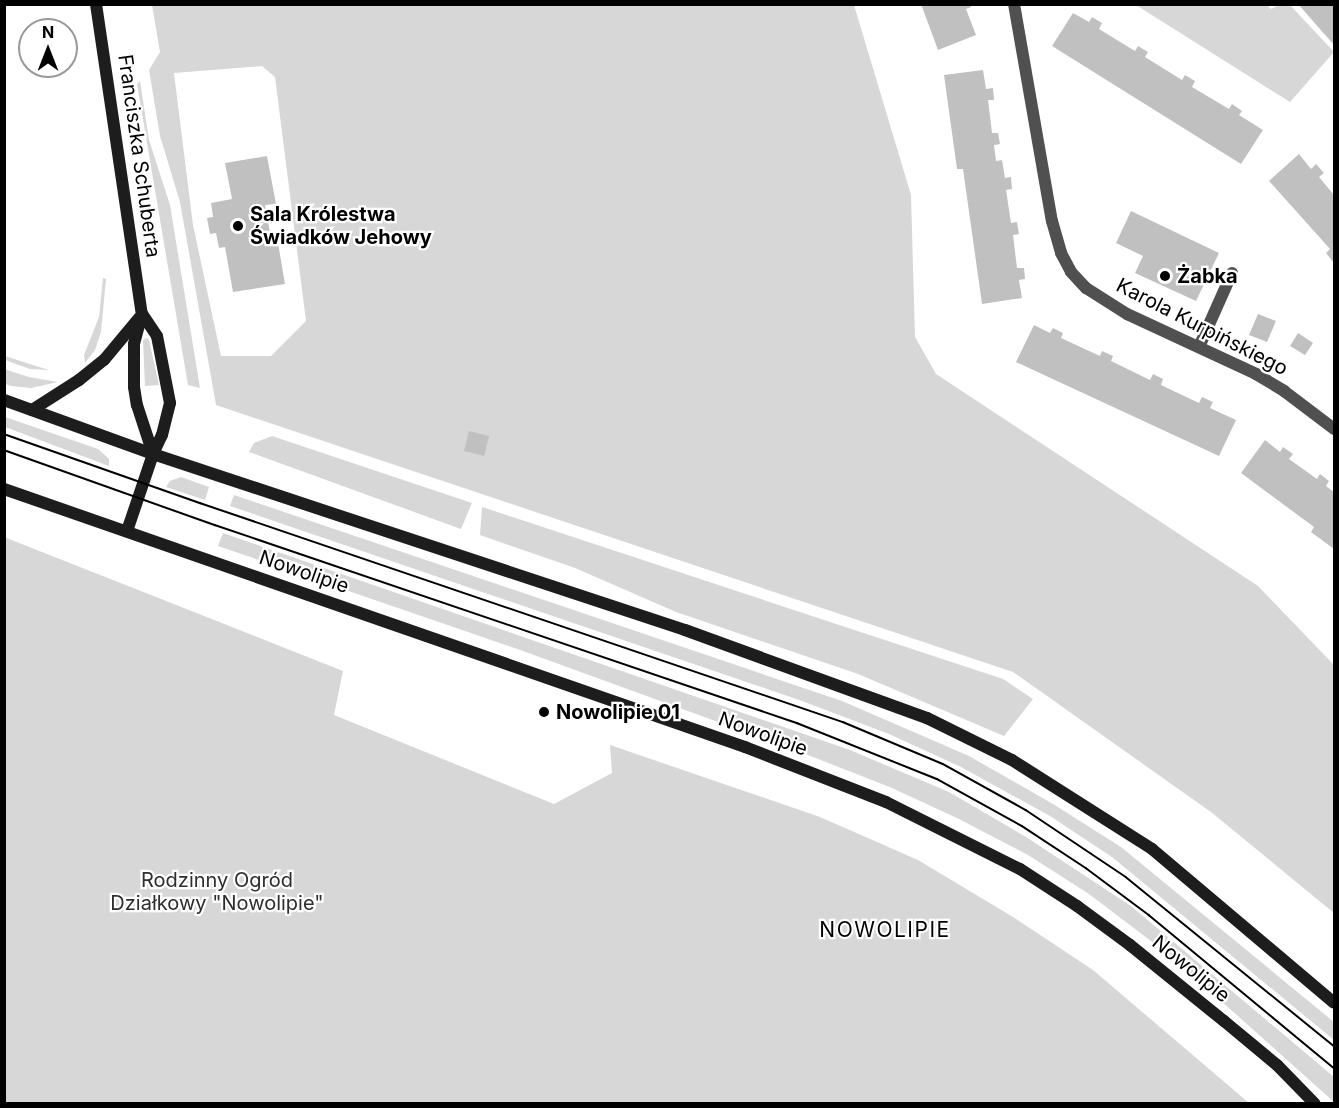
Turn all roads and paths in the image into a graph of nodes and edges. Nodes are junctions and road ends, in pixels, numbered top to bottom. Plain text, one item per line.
1 (96, 4) edge
2 (1014, 4) edge
3 (1232, 273) dead end
4 (142, 314) junction
5 (1198, 347) junction
6 (4, 400) edge
7 (32, 410) junction
8 (1335, 429) edge
9 (153, 454) junction
10 (4, 489) edge
11 (127, 531) junction
12 (1335, 1003) edge
13 (1315, 1104) edge

1 - 4 main road, Franciszka Schuberta
2 - 5 street, Karola Kurpińskiego
3 - 5 street
4 - 7 main road
4 - 9 main road, Franciszka Schuberta
4 - 9 main road, Franciszka Schuberta
5 - 8 street, Karola Kurpińskiego
6 - 7 main road
7 - 9 main road
9 - 11 main road, Franciszka Schuberta
9 - 12 main road
10 - 11 main road, Nowolipie
11 - 13 main road, Nowolipie

